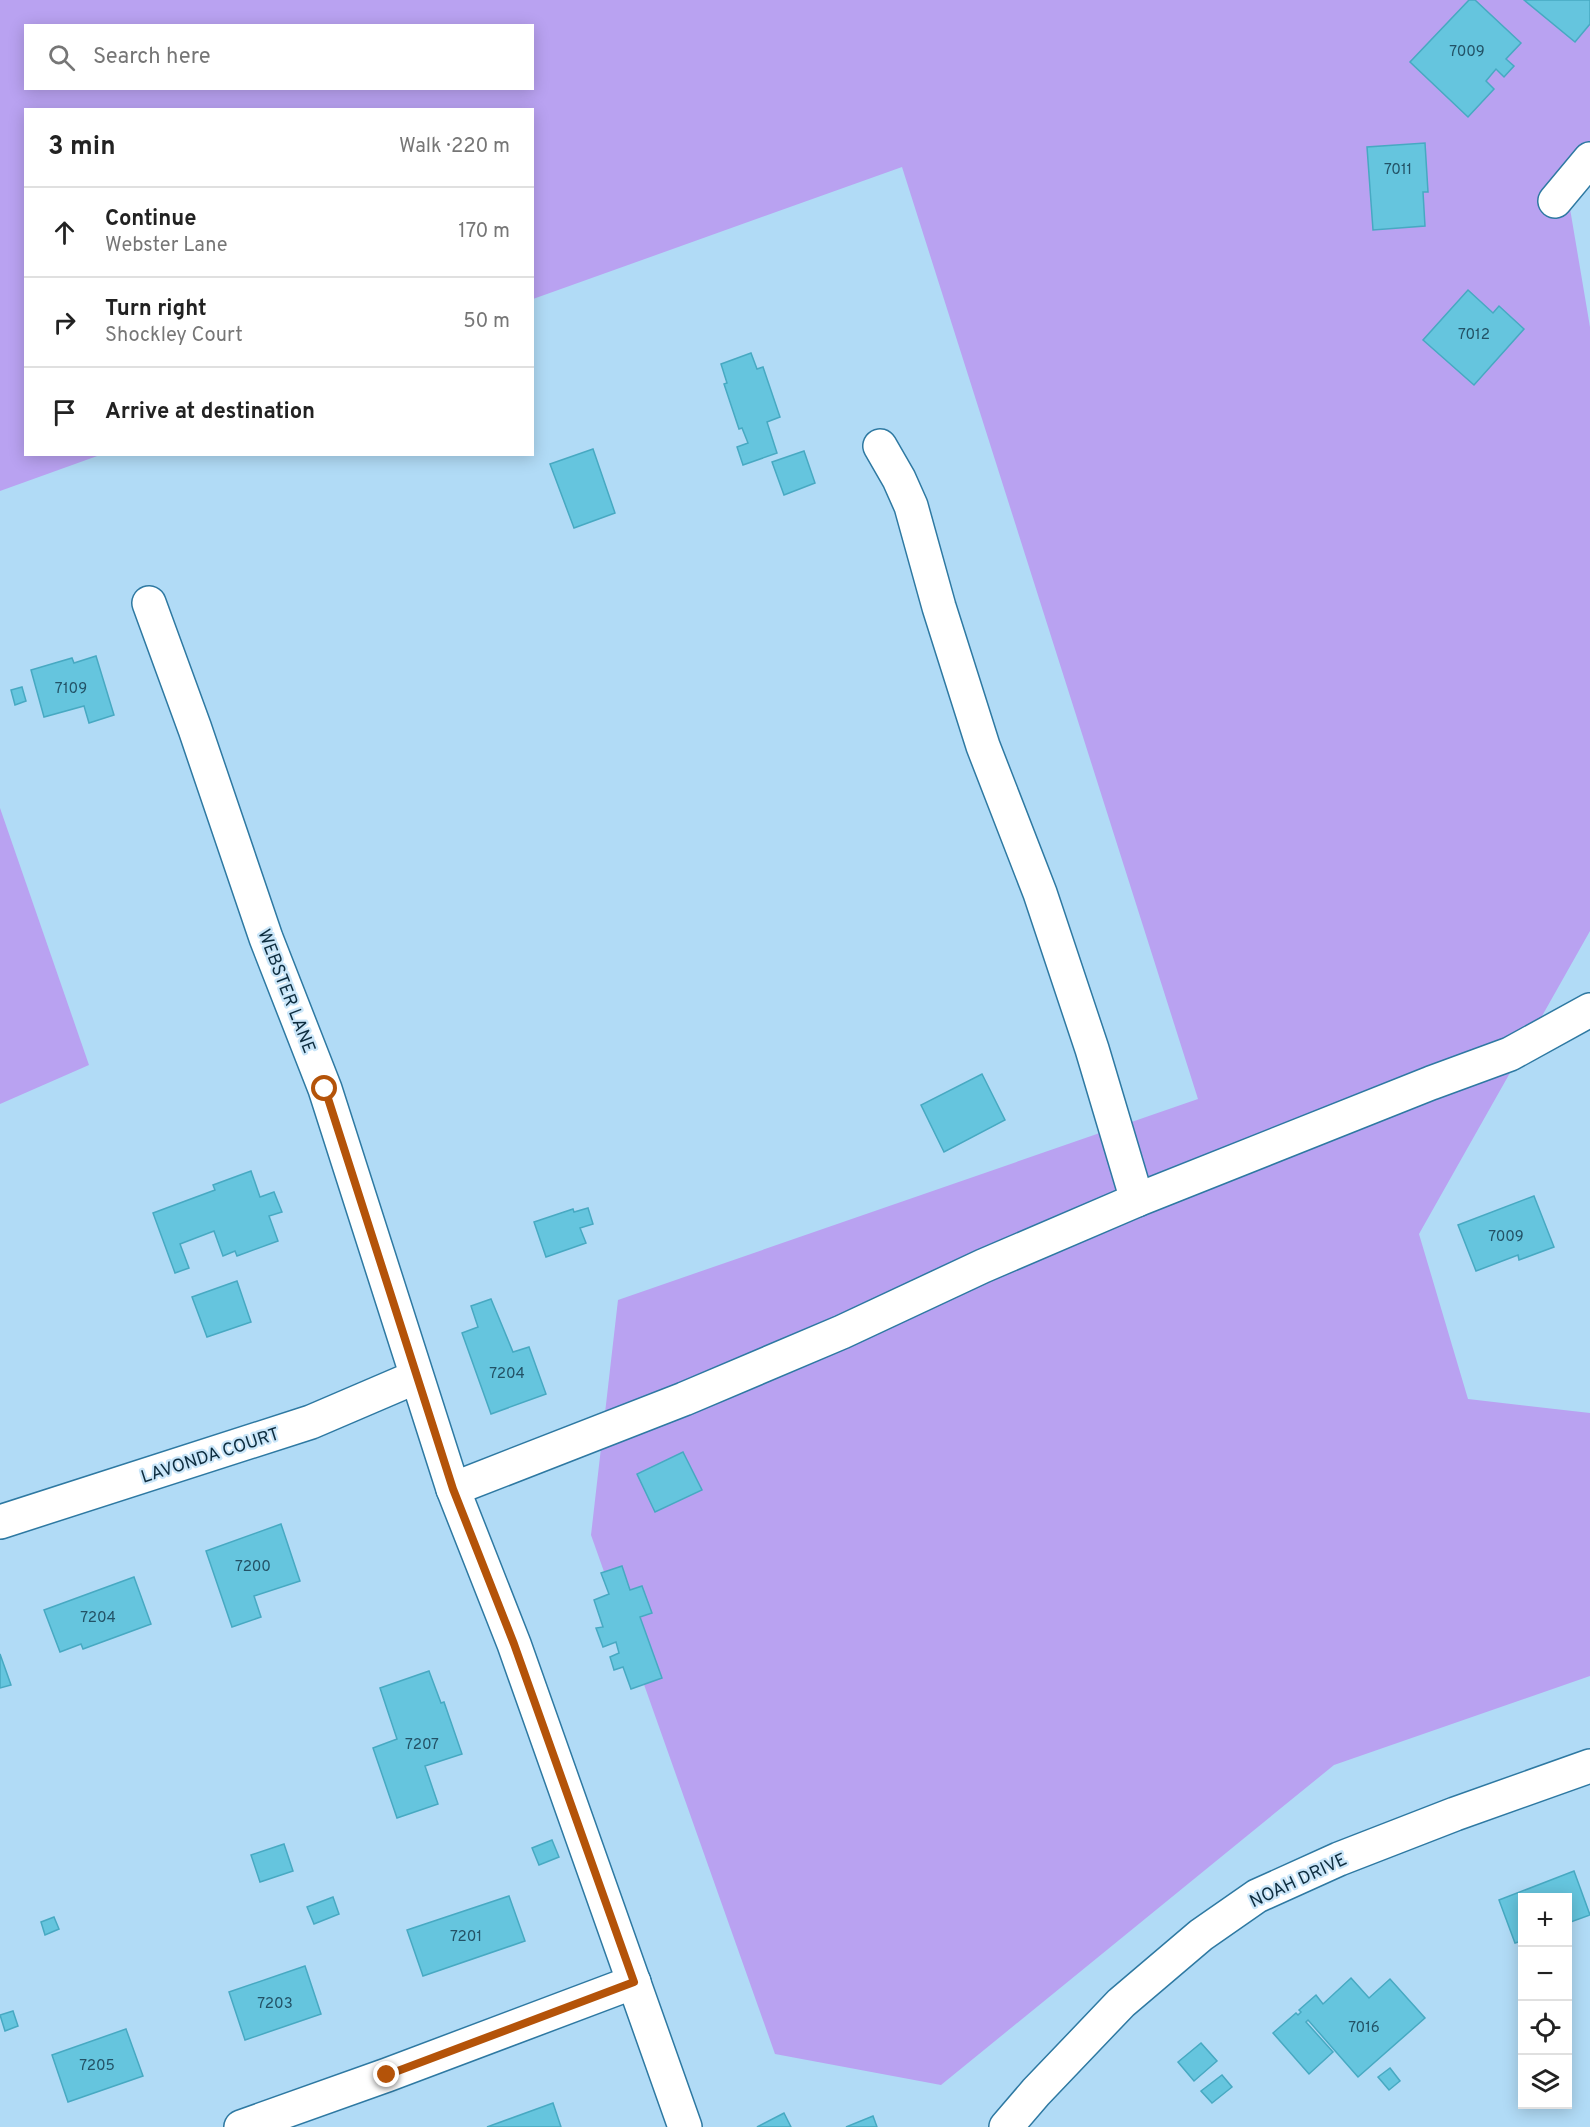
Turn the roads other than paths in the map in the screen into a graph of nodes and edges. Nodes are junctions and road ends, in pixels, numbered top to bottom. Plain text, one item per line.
1 (1590, 159) edge
2 (1555, 201) dead end
3 (880, 446) dead end
4 (149, 603) dead end
5 (1590, 1010) edge
6 (1137, 1200) junction
7 (416, 1377) junction
8 (453, 1489) junction
9 (0, 1522) edge
10 (1590, 1766) edge
11 (634, 1982) junction
12 (241, 2127) edge
13 (685, 2127) edge
14 (1006, 2127) edge

1 - 2 street
3 - 6 street
4 - 7 street, WEBSTER LANE
5 - 6 street
6 - 8 street
7 - 8 street, WEBSTER LANE
7 - 9 street, LAVONDA COURT
8 - 11 street, WEBSTER LANE
10 - 14 street, NOAH DRIVE
11 - 12 street
11 - 13 street, WEBSTER LANE

